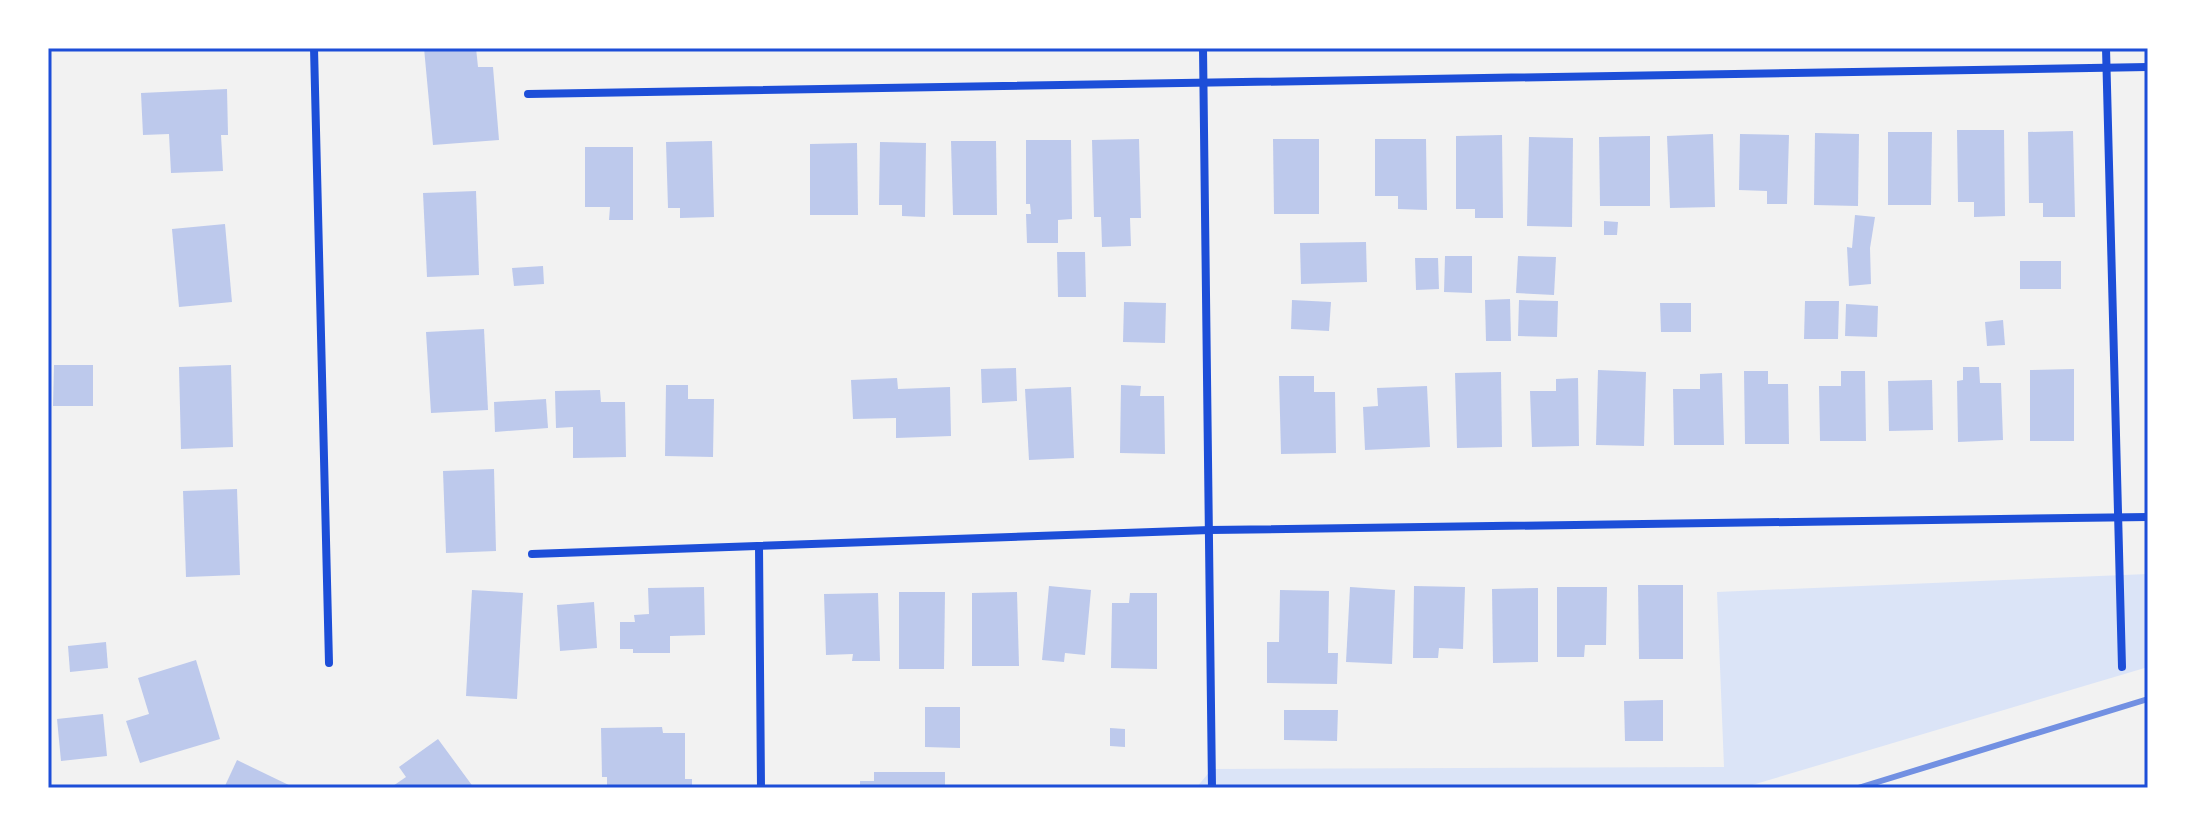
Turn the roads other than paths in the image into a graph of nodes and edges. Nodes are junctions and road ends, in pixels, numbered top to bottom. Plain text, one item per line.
1 (314, 48) edge
2 (1203, 48) edge
3 (2106, 48) edge
4 (2148, 67) edge
5 (2106, 68) junction
6 (1203, 84) junction
7 (528, 94) dead end
8 (2148, 517) edge
9 (2118, 519) junction
10 (1210, 530) junction
11 (759, 546) junction
12 (532, 554) dead end
13 (329, 663) dead end
14 (2122, 667) dead end
15 (761, 788) edge
16 (1212, 788) edge

1 - 13 street
2 - 6 street
3 - 5 street
4 - 5 street
5 - 6 street
5 - 9 street
6 - 7 street
6 - 10 street
8 - 9 street
9 - 10 street
9 - 14 street
10 - 11 street
10 - 16 street
11 - 12 street
11 - 15 street

